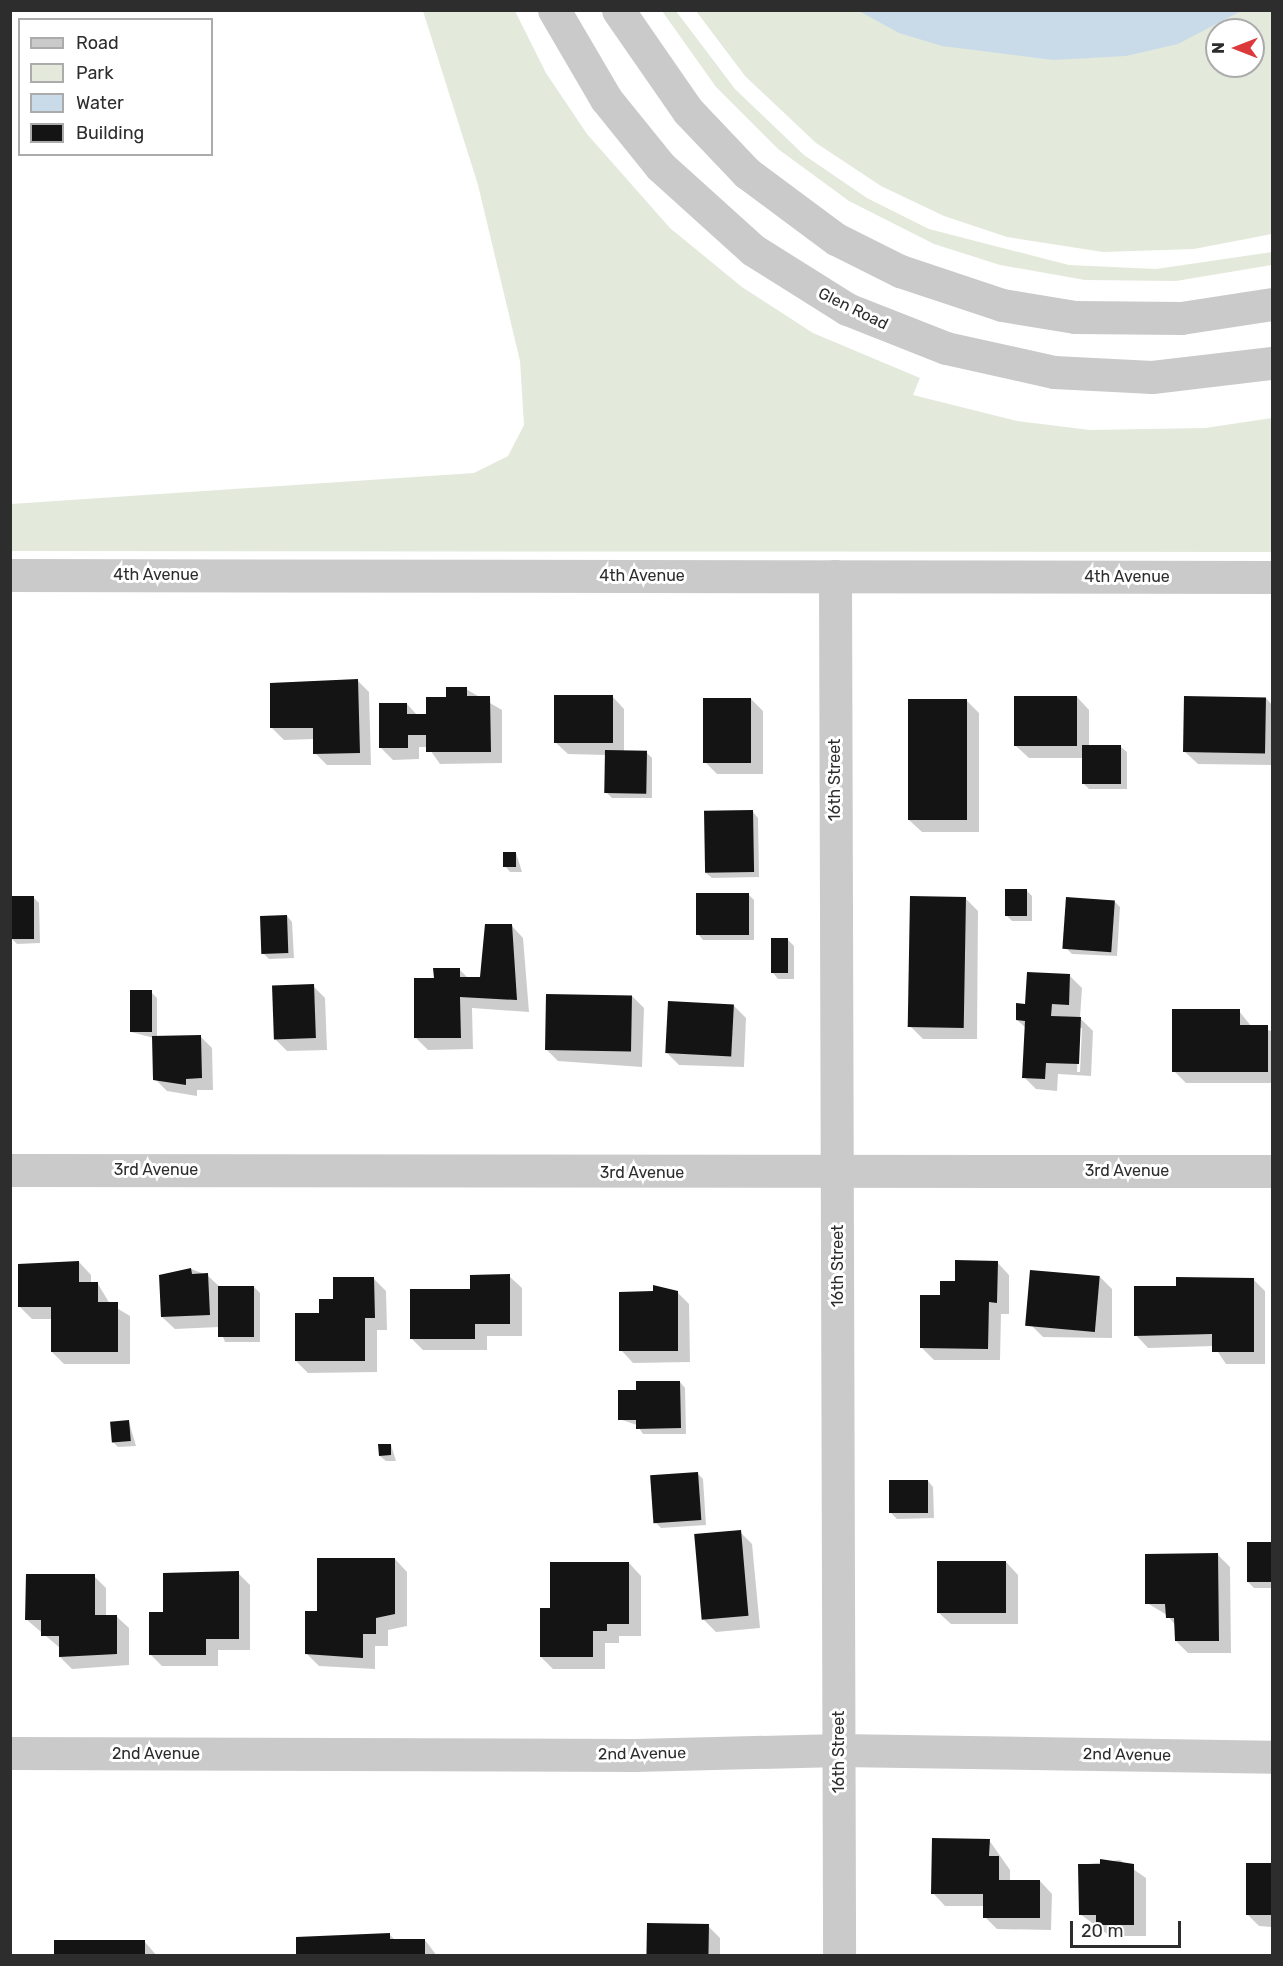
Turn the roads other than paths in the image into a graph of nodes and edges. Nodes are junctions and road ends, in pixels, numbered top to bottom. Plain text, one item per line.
1 (554, 10) edge
2 (618, 10) edge
3 (1272, 304) edge
4 (1272, 363) edge
5 (10, 575) edge
6 (835, 576) junction
7 (1272, 577) edge
8 (10, 1170) edge
9 (837, 1171) junction
10 (1272, 1171) edge
11 (838, 1750) junction
12 (10, 1753) edge
13 (1272, 1757) edge
14 (839, 1956) edge

1 - 4 street, Glen Road
2 - 3 street
5 - 6 street, 4th Avenue
6 - 7 street, 4th Avenue
6 - 9 street, 16th Street
8 - 9 street, 3rd Avenue
9 - 10 street, 3rd Avenue
9 - 11 street, 16th Street
11 - 12 street, 2nd Avenue
11 - 13 street, 2nd Avenue
11 - 14 street, 16th Street

